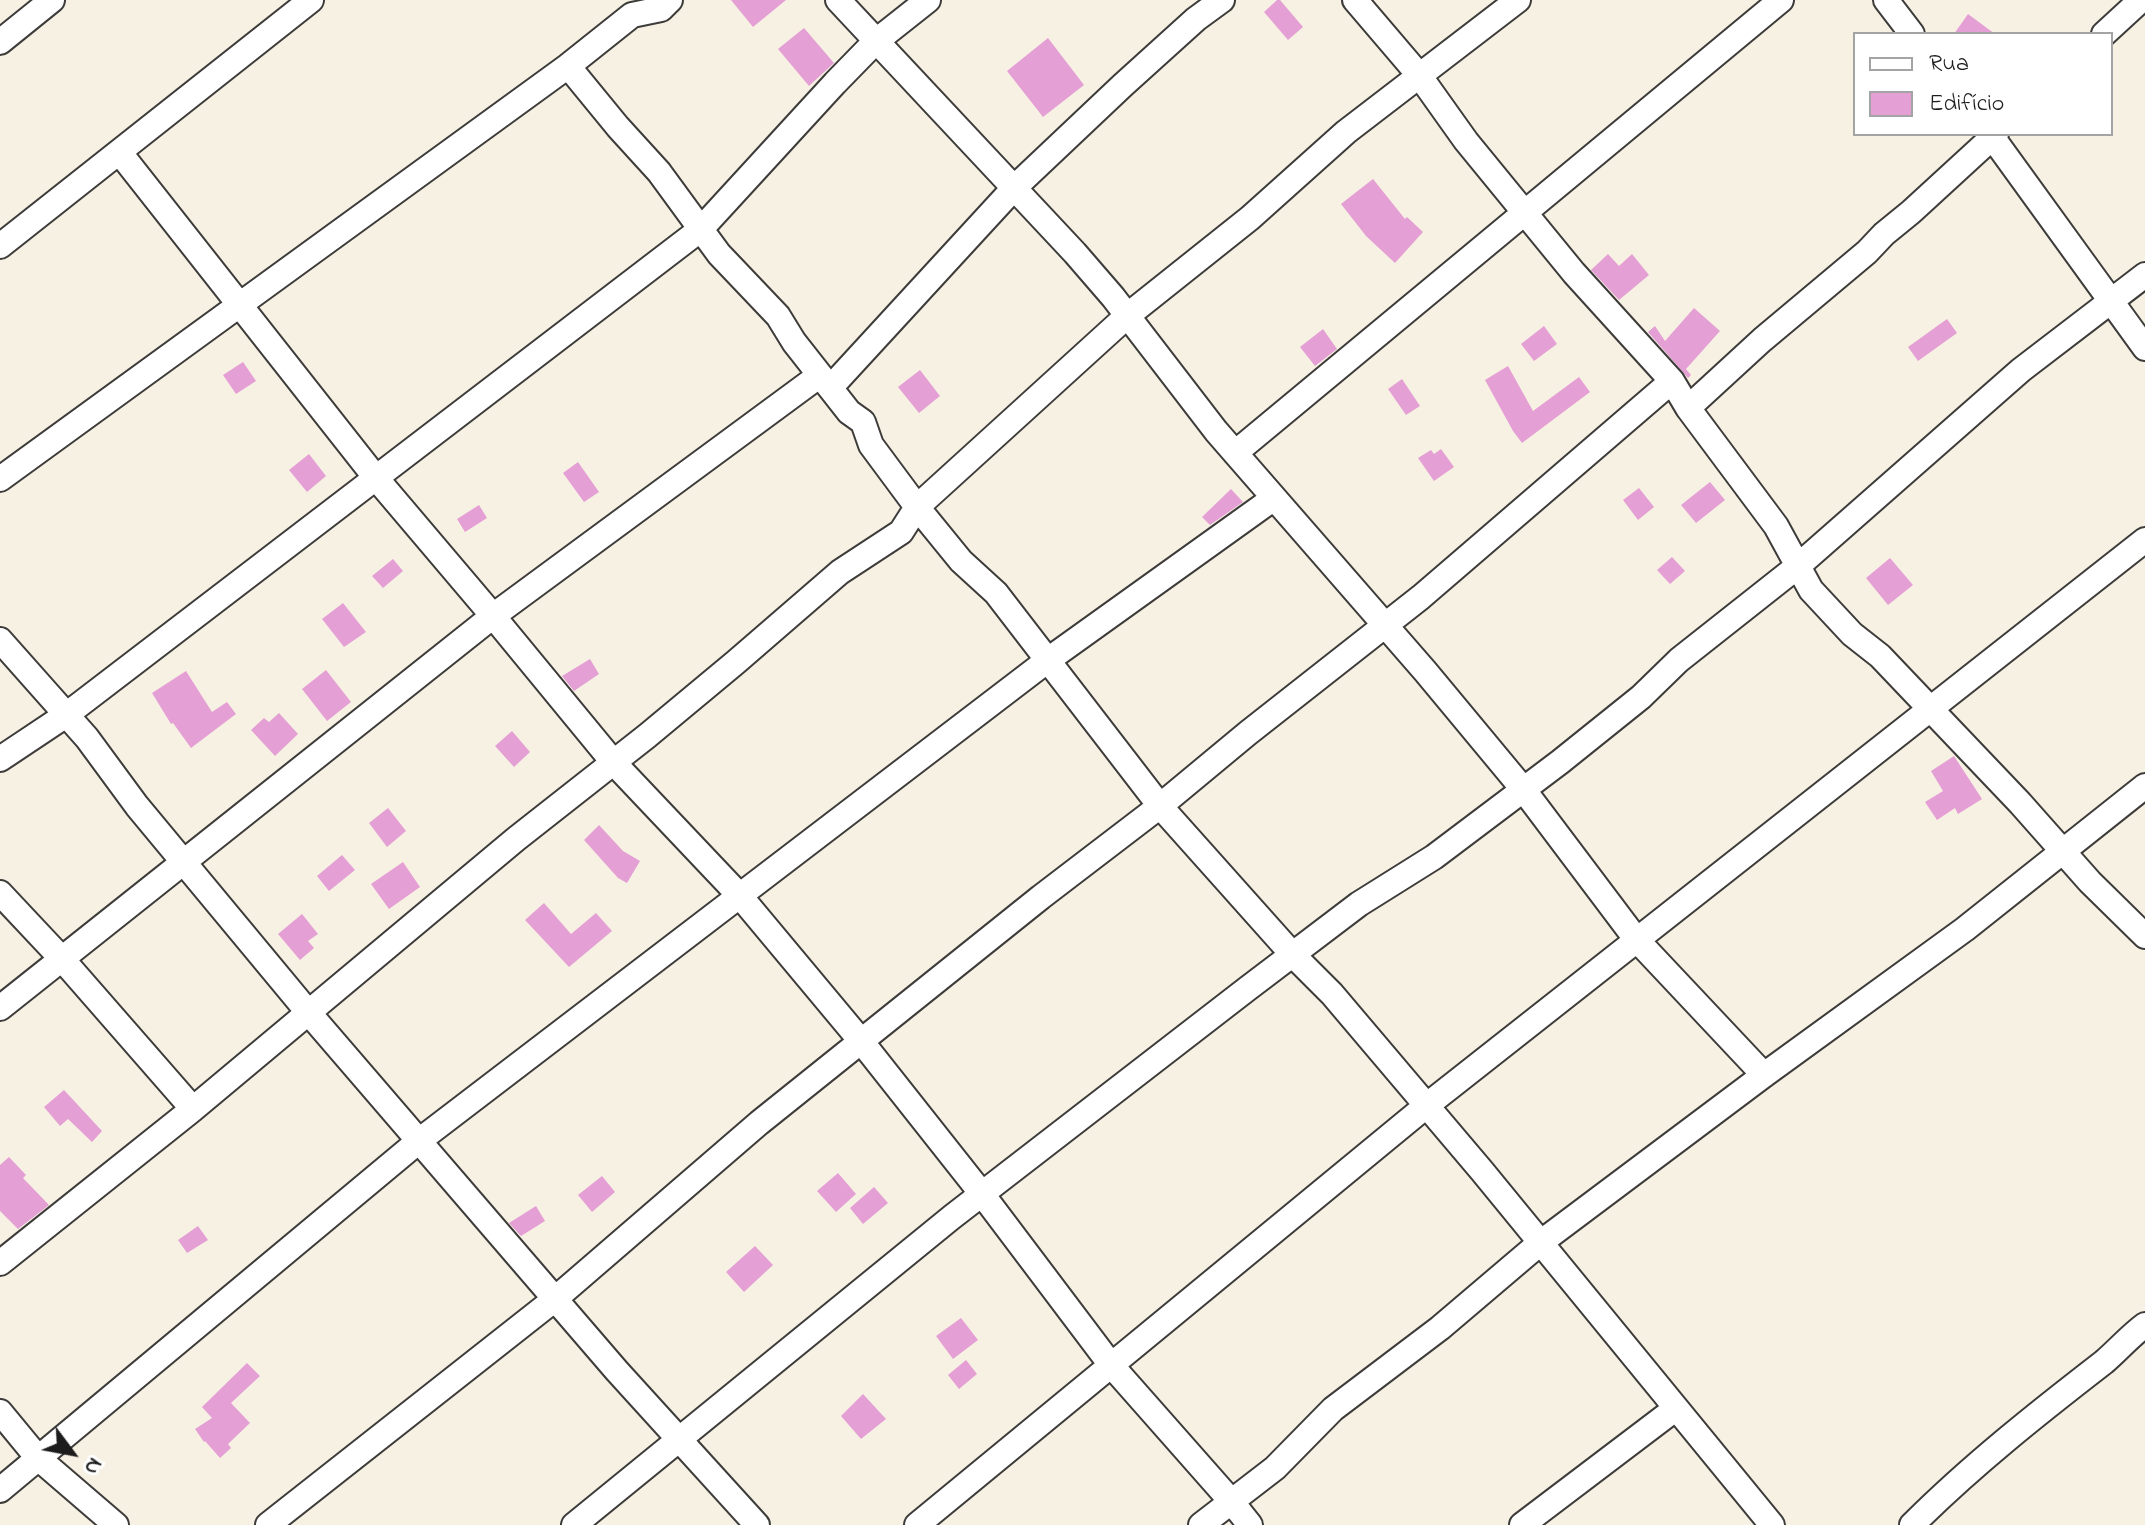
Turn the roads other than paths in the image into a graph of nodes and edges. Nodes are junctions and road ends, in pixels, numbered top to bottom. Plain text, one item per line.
1 (52, 0) edge
2 (311, 0) edge
3 (670, 0) edge
4 (838, 0) edge
5 (928, 0) edge
6 (1222, 0) edge
7 (1355, 0) edge
8 (1518, 0) edge
9 (1781, 0) edge
10 (1886, 0) edge
11 (2141, 0) edge
12 (625, 8) edge
13 (1910, 32) edge
14 (2106, 32) edge
15 (0, 42) edge
16 (875, 42) junction
17 (568, 66) junction
18 (1419, 75) junction
19 (1992, 136) edge
20 (1994, 136) edge
21 (120, 153) junction
22 (1014, 188) junction
23 (1525, 212) junction
24 (701, 229) junction
25 (0, 246) edge
26 (2145, 275) edge
27 (2110, 301) junction
28 (241, 304) junction
29 (1127, 316) junction
30 (2145, 348) edge
31 (825, 381) junction
32 (1672, 381) junction
33 (1688, 408) junction
34 (1235, 453) junction
35 (376, 478) junction
36 (0, 479) edge
37 (1274, 498) junction
38 (917, 507) junction
39 (2145, 540) edge
40 (1798, 566) junction
41 (493, 616) junction
42 (1384, 626) junction
43 (0, 640) edge
44 (1048, 660) junction
45 (1929, 708) junction
46 (66, 715) junction
47 (0, 759) edge
48 (614, 763) junction
49 (2145, 786) edge
50 (1523, 789) junction
51 (1160, 806) junction
52 (2064, 851) junction
53 (183, 862) junction
54 (0, 893) edge
55 (740, 896) junction
56 (2145, 936) edge
57 (1636, 939) junction
58 (1293, 955) junction
59 (62, 959) junction
60 (0, 1008) edge
61 (308, 1012) junction
62 (861, 1041) junction
63 (1764, 1075) junction
64 (1426, 1106) junction
65 (193, 1109) junction
66 (420, 1140) junction
67 (982, 1194) junction
68 (1540, 1243) junction
69 (0, 1263) edge
70 (555, 1299) junction
71 (2145, 1325) edge
72 (1111, 1365) junction
73 (1675, 1409) junction
74 (0, 1412) edge
75 (680, 1440) junction
76 (38, 1458) junction
77 (0, 1490) edge
78 (1231, 1501) junction
79 (116, 1525) edge
80 (268, 1525) edge
81 (574, 1525) edge
82 (757, 1525) edge
83 (917, 1525) edge
84 (1201, 1525) edge
85 (1250, 1525) edge
86 (1522, 1525) edge
87 (1772, 1525) edge
88 (1912, 1525) edge

1 - 15 street
2 - 21 street
3 - 12 street
4 - 16 street
5 - 16 street
6 - 22 street
7 - 18 street
8 - 18 street
9 - 23 street
10 - 13 street
11 - 14 street
12 - 17 street
16 - 22 street
16 - 24 street
17 - 24 street
17 - 28 street
18 - 23 street
18 - 29 street
19 - 33 street
20 - 27 street
21 - 25 street
21 - 28 street
22 - 29 street
22 - 31 street
23 - 32 street
23 - 34 street
24 - 31 street
24 - 35 street
26 - 27 street
27 - 30 street
27 - 40 street
28 - 35 street
28 - 36 street
29 - 34 street
29 - 38 street
31 - 38 street
31 - 41 street
32 - 33 street
32 - 42 street
33 - 40 street
34 - 37 street
35 - 41 street
35 - 46 street
37 - 42 street
37 - 44 street
38 - 44 street
38 - 48 street
39 - 45 street
40 - 45 street
40 - 50 street
41 - 48 street
41 - 53 street
42 - 50 street
42 - 51 street
43 - 46 street
44 - 51 street
44 - 55 street
45 - 52 street
45 - 57 street
46 - 47 street
46 - 53 street
48 - 55 street
48 - 61 street
49 - 52 street
50 - 57 street
50 - 58 street
51 - 58 street
51 - 62 street
52 - 56 street
52 - 63 street
53 - 59 street
53 - 61 street
54 - 59 street
55 - 62 street
55 - 66 street
57 - 63 street
57 - 64 street
58 - 64 street
58 - 67 street
59 - 60 street
59 - 65 street
61 - 65 street
61 - 66 street
62 - 67 street
62 - 70 street
63 - 68 street
64 - 68 street
64 - 72 street
65 - 69 street
66 - 70 street
66 - 76 street
67 - 72 street
67 - 75 street
68 - 73 street
68 - 78 street
70 - 75 street
70 - 80 street
71 - 88 street
72 - 78 street
72 - 83 street
73 - 86 street
73 - 87 street
74 - 76 street
75 - 81 street
75 - 82 street
76 - 77 street
76 - 79 street
78 - 84 street
78 - 85 street

